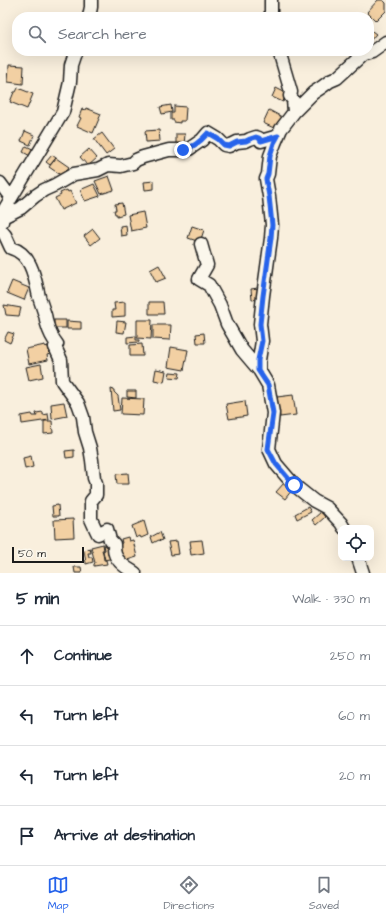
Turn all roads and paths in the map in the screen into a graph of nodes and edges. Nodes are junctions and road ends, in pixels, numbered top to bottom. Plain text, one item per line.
1 (91, 0) edge
2 (271, 0) edge
3 (90, 12) edge
4 (271, 12) edge
5 (386, 42) edge
6 (374, 51) edge
7 (74, 56) edge
8 (280, 56) edge
9 (361, 56) edge
10 (294, 112) junction
11 (278, 136) junction
12 (0, 182) edge
13 (11, 198) junction
14 (1, 225) edge
15 (201, 244) dead end
16 (258, 370) junction
17 (342, 525) edge
18 (359, 561) edge
19 (135, 573) edge
20 (363, 573) edge

1 - 3 street
2 - 4 street
5 - 6 street
7 - 13 street
8 - 10 street
9 - 10 street
10 - 11 street
11 - 14 street
11 - 16 street
12 - 13 street
13 - 14 street
14 - 19 street
15 - 16 street
16 - 17 street
18 - 20 street

